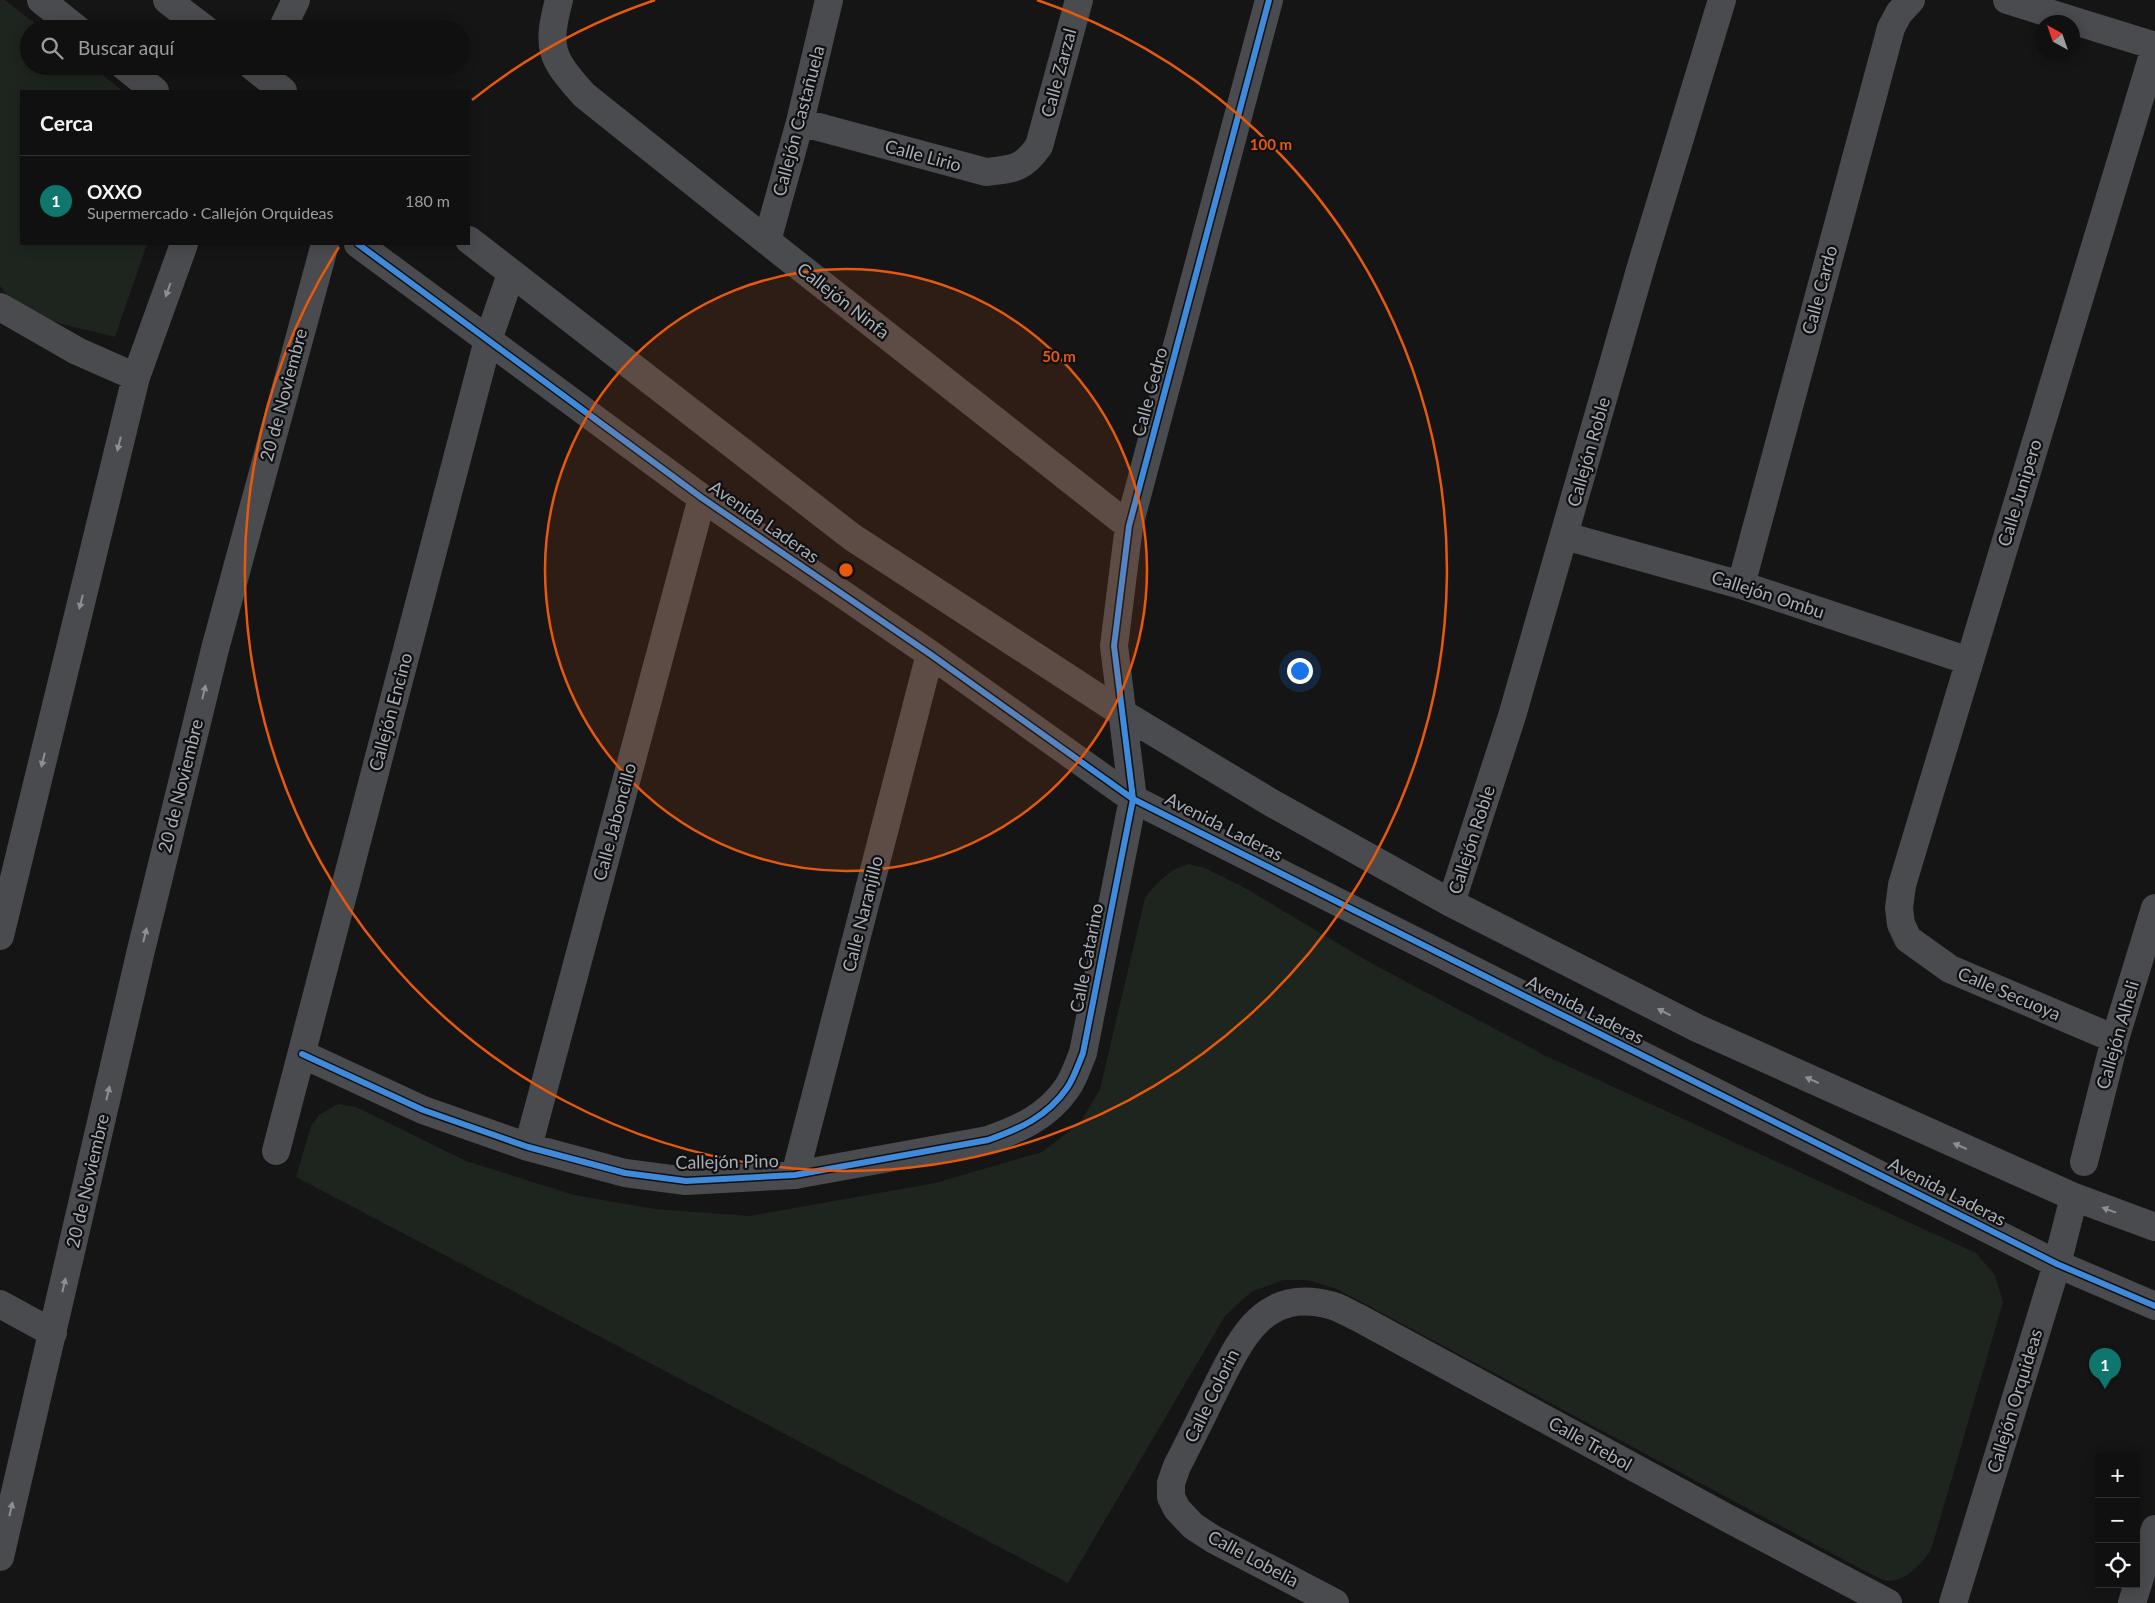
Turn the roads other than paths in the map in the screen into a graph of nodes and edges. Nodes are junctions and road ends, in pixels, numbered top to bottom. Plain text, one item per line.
1 (41, 0) edge
2 (166, 0) edge
3 (296, 0) edge
4 (560, 0) edge
5 (829, 0) edge
6 (1079, 0) edge
7 (1269, 0) edge
8 (1722, 0) edge
9 (1911, 0) edge
10 (2007, 0) edge
11 (66, 20) edge
12 (193, 20) edge
13 (286, 20) edge
14 (2155, 47) edge
15 (135, 75) edge
16 (259, 75) edge
17 (154, 90) edge
18 (281, 90) edge
19 (800, 122) junction
20 (1039, 146) joint
21 (470, 241) edge
22 (767, 241) junction
23 (184, 245) edge
24 (325, 245) edge
25 (359, 245) edge
26 (511, 274) junction
27 (0, 307) edge
28 (488, 340) junction
29 (136, 377) junction
30 (702, 498) junction
31 (1130, 526) junction
32 (1565, 536) junction
33 (1741, 585) junction
34 (930, 654) junction
35 (1969, 661) junction
36 (1122, 713) junction
37 (1133, 799) junction
38 (1451, 903) junction
39 (2155, 908) edge
40 (0, 936) edge
41 (1908, 939) joint
42 (2115, 1039) junction
43 (302, 1054) junction
44 (1046, 1113) joint
45 (528, 1147) junction
46 (276, 1151) dead end
47 (2084, 1162) dead end
48 (795, 1175) junction
49 (2074, 1197) junction
50 (2155, 1227) edge
51 (2057, 1264) junction
52 (0, 1304) edge
53 (1287, 1304) joint
54 (2155, 1306) edge
55 (53, 1333) junction
56 (1177, 1509) joint
57 (2155, 1528) edge
58 (0, 1557) edge
59 (1335, 1603) edge
60 (1888, 1603) edge
61 (1953, 1603) edge
62 (2132, 1603) edge

1 - 11 street
2 - 12 street
3 - 13 street
4 - 22 street, Callejón Ninfa
5 - 19 street, Callejón Castañuela
6 - 20 street, Calle Zarzal
7 - 31 street, Calle Cedro
8 - 32 street, Callejón Roble
9 - 33 street, Calle Cardo
10 - 14 street
14 - 35 street, Calle Junipero
15 - 17 street
16 - 18 street
19 - 20 street, Calle Lirio
19 - 22 street, Callejón Castañuela
21 - 26 street, Avenida Laderas
22 - 31 street, Callejón Ninfa
23 -> 29 street
55 -> 24 street, 20 de Noviembre
25 - 28 street, Avenida Laderas
26 - 28 street, Callejón Encino
26 - 36 street, Avenida Laderas
27 - 29 street
28 - 30 street, Avenida Laderas
28 - 43 street, Callejón Encino
29 -> 40 street
30 - 34 street, Avenida Laderas
30 - 45 street, Calle Jaboncillo
31 - 36 street, Calle Cedro
32 - 33 street, Callejón Ombu
32 - 38 street, Callejón Roble
33 - 35 street, Callejón Ombu
34 - 37 street, Avenida Laderas
34 - 48 street, Calle Naranjillo
35 - 41 street, Calle Junipero
36 - 37 street, Calle Cedro
36 - 38 street, Avenida Laderas
37 - 44 street, Calle Catarino
37 - 51 street, Avenida Laderas
49 -> 38 street, Avenida Laderas
39 - 42 street, Callejón Alheli
41 - 42 street, Calle Secuoya
42 - 47 street, Callejón Alheli
43 - 45 street, Callejón Pino
43 - 46 street, Callejón Encino
44 - 48 street, Callejón Pino
45 - 48 street, Callejón Pino
50 -> 49 street, Avenida Laderas
49 - 51 street, Callejón Orquideas
51 - 54 street, Avenida Laderas
51 - 61 street, Callejón Orquideas
52 - 55 street
53 - 56 street, Calle Colorin
53 - 60 street, Calle Trebol
58 -> 55 street, 20 de Noviembre
56 - 59 street, Calle Lobelia
57 - 62 street

